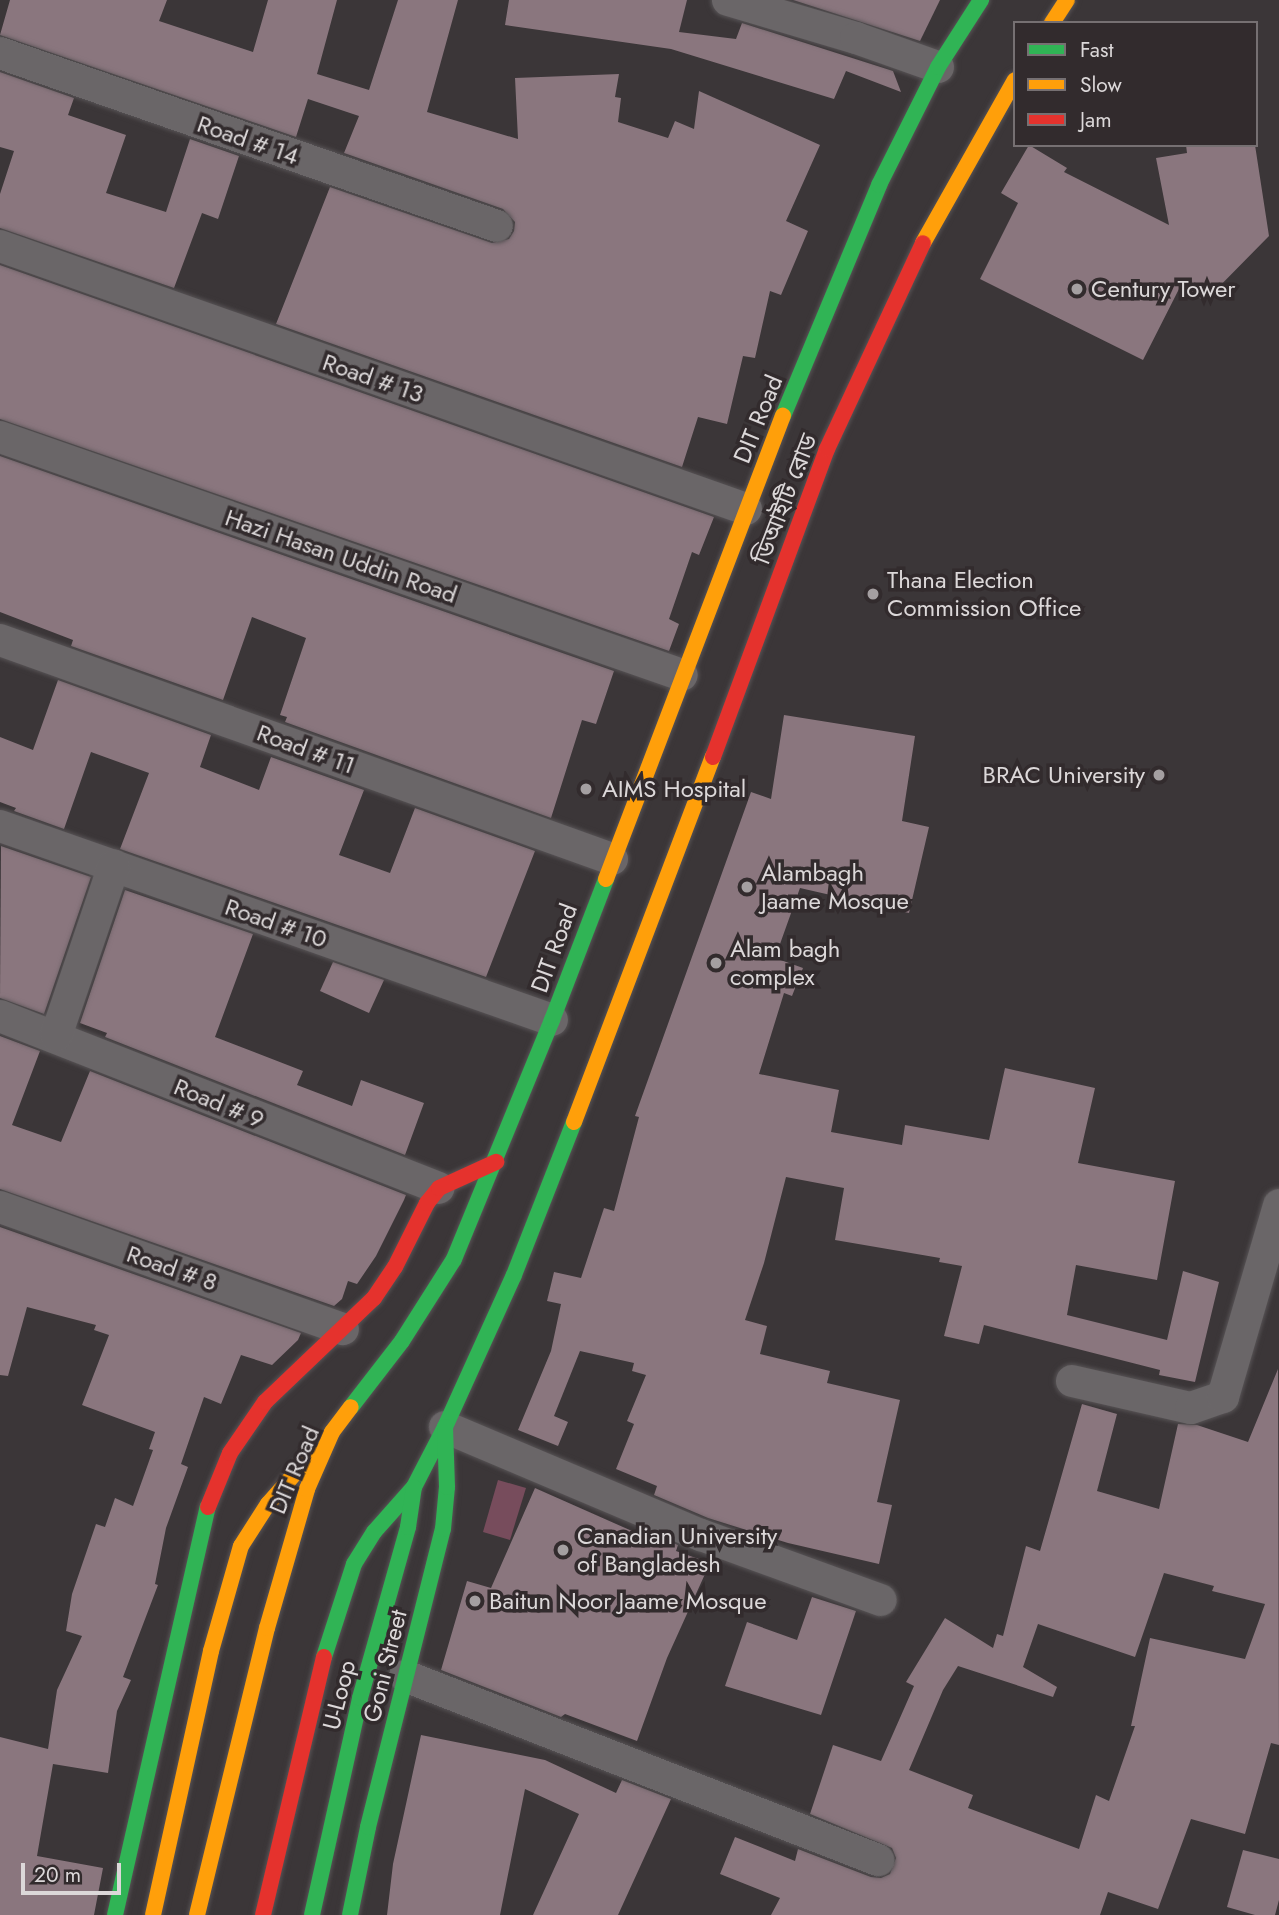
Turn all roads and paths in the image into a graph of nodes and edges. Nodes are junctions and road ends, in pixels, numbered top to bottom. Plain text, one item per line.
1 (728, 0) edge
2 (981, 0) edge
3 (1067, 0) edge
4 (1053, 21) edge
5 (0, 53) edge
6 (938, 67) junction
7 (1013, 83) edge
8 (497, 226) dead end
9 (0, 246) edge
10 (0, 437) edge
11 (746, 509) junction
12 (0, 640) edge
13 (682, 675) junction
14 (0, 826) edge
15 (612, 859) junction
16 (114, 866) junction
17 (0, 1016) edge
18 (552, 1020) junction
19 (57, 1037) junction
20 (496, 1162) junction
21 (439, 1188) junction
22 (1279, 1205) edge
23 (0, 1207) edge
24 (343, 1329) junction
25 (1072, 1381) dead end
26 (445, 1427) junction
27 (332, 1432) junction
28 (414, 1487) junction
29 (881, 1600) dead end
30 (405, 1676) junction
31 (878, 1860) dead end
32 (115, 1915) edge
33 (153, 1915) edge
34 (197, 1915) edge
35 (263, 1915) edge
36 (312, 1915) edge
37 (350, 1915) edge

1 - 6 street
2 - 6 main road, DIT Road
3 - 4 main road
5 - 8 street, Road # 14
6 - 11 main road, DIT Road
7 - 26 main road
9 - 11 street, Road # 13
10 - 13 street, Hazi Hasan Uddin Road
11 - 13 main road, DIT Road
12 - 15 street, Road # 11
13 - 15 main road, DIT Road
14 - 16 street, Road # 10
15 - 18 main road, DIT Road
16 - 18 street, Road # 10
16 - 19 street
17 - 19 street, Road # 9
18 - 20 main road, DIT Road
19 - 21 street, Road # 9
20 - 21 main road
20 - 27 main road, DIT Road
21 - 24 main road
22 - 25 street
23 - 24 street, Road # 8
24 - 32 main road
26 - 28 main road
26 - 29 street
26 - 30 main road, Goni Street
27 - 33 main road
27 - 34 main road, DIT Road
28 - 35 main road
28 - 36 main road, U-Loop
30 - 31 street
30 - 37 main road, Goni Street

